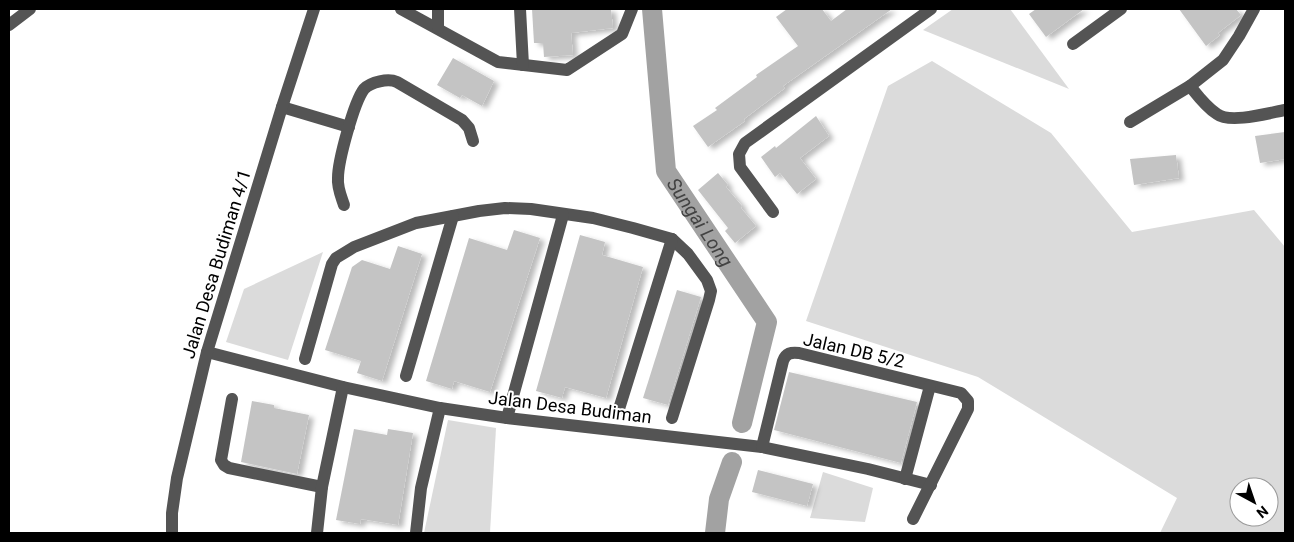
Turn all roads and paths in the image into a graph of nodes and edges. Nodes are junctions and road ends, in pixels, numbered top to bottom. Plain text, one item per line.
1 (30, 9) edge
2 (314, 9) edge
3 (401, 9) edge
4 (438, 9) edge
5 (520, 9) edge
6 (632, 9) edge
7 (932, 9) edge
8 (1121, 9) edge
9 (1254, 9) edge
10 (9, 25) edge
11 (438, 28) junction
12 (1073, 44) dead end
13 (523, 66) junction
14 (1190, 86) junction
15 (288, 109) junction
16 (1285, 110) edge
17 (1130, 122) dead end
18 (349, 127) junction
19 (474, 141) dead end
20 (344, 205) dead end
21 (773, 212) dead end
22 (563, 215) junction
23 (453, 216) junction
24 (672, 239) junction
25 (207, 352) junction
26 (305, 359) dead end
27 (406, 376) dead end
28 (930, 386) junction
29 (343, 387) junction
30 (232, 398) dead end
31 (440, 408) junction
32 (619, 409) dead end
33 (507, 418) junction
34 (672, 418) dead end
35 (762, 447) junction
36 (905, 478) junction
37 (931, 485) junction
38 (322, 487) junction
39 (913, 519) dead end
40 (172, 533) edge
41 (317, 533) edge
42 (416, 533) edge

1 - 10 street
2 - 15 street, Jalan Desa Budiman 4/1
3 - 11 street
4 - 11 street
5 - 13 street
6 - 13 street
7 - 21 street
8 - 12 street
9 - 14 street
11 - 13 street
14 - 16 street
14 - 17 street
15 - 18 street
15 - 25 street, Jalan Desa Budiman 4/1
18 - 19 street
18 - 20 street
22 - 23 street
22 - 24 street
22 - 33 street
23 - 26 street
23 - 27 street
24 - 32 street
24 - 34 street
25 - 29 street, Jalan Desa Budiman
25 - 40 street, Jalan Desa Budiman 4/1
28 - 35 street, Jalan DB 5/2
28 - 36 street
28 - 37 street, Jalan DB 5/2
29 - 31 street, Jalan Desa Budiman
29 - 38 street
30 - 38 street
31 - 33 street, Jalan Desa Budiman
31 - 42 street
33 - 35 street, Jalan Desa Budiman
35 - 36 street, Jalan Desa Budiman
36 - 37 street, Jalan Desa Budiman
37 - 39 street
38 - 41 street

